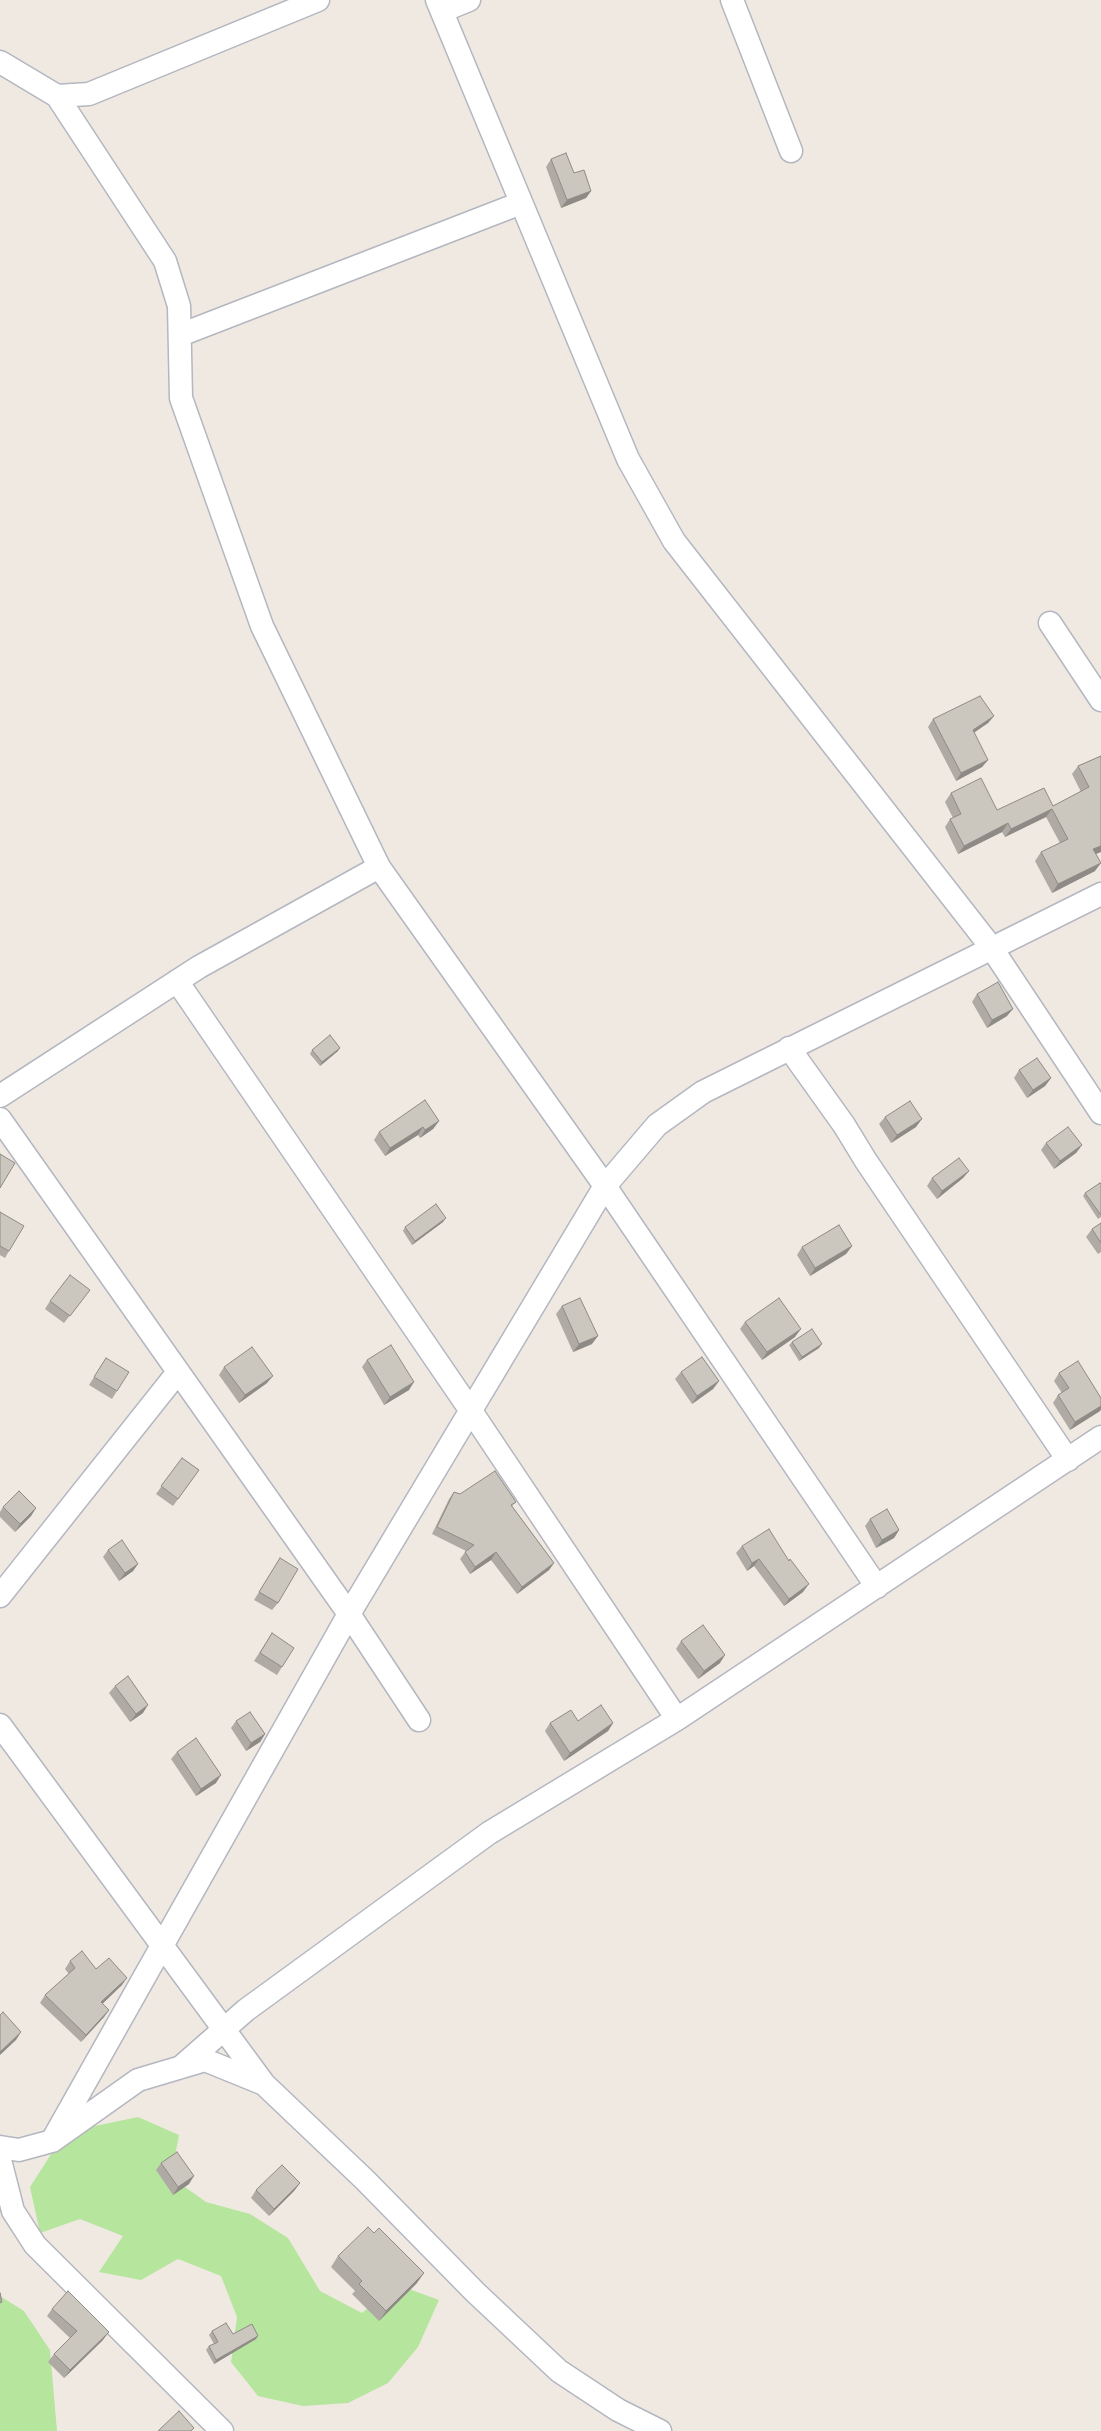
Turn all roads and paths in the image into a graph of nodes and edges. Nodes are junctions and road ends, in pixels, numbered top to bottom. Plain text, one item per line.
1 (318, 0) edge
2 (469, 0) edge
3 (732, 0) edge
4 (440, 6) edge
5 (0, 62) edge
6 (57, 96) junction
7 (791, 151) dead end
8 (521, 203) junction
9 (180, 335) junction
10 (1050, 623) dead end
11 (1101, 700) edge
12 (379, 867) junction
13 (1101, 894) edge
14 (991, 947) junction
15 (177, 981) junction
16 (790, 1048) junction
17 (0, 1096) edge
18 (1101, 1113) edge
19 (0, 1119) edge
20 (605, 1186) junction
21 (178, 1372) junction
22 (471, 1411) junction
23 (1101, 1437) edge
24 (1068, 1460) junction
25 (877, 1587) junction
26 (0, 1596) edge
27 (349, 1614) junction
28 (677, 1719) junction
29 (419, 1720) dead end
30 (0, 1725) edge
31 (161, 1946) junction
32 (224, 2029) junction
33 (181, 2067) junction
34 (264, 2084) junction
35 (52, 2141) junction
36 (0, 2147) edge
37 (0, 2160) edge
38 (222, 2431) edge
39 (660, 2431) edge

1 - 6 street
2 - 4 street
3 - 7 street
4 - 8 street
5 - 6 street
6 - 9 street
8 - 9 street
8 - 14 street
9 - 12 street
10 - 11 street
12 - 15 street
12 - 20 street
13 - 14 street
14 - 16 street
14 - 18 street
15 - 17 street
15 - 22 street
16 - 20 street
16 - 24 street
19 - 21 street
20 - 22 street
20 - 25 street
21 - 26 street
21 - 27 street
22 - 27 street
22 - 28 street
23 - 24 street
24 - 25 street
25 - 28 street
27 - 29 street
27 - 31 street
28 - 32 street
30 - 31 street
31 - 32 street
31 - 35 street
32 - 33 street
32 - 34 street
33 - 34 street
33 - 35 street
34 - 39 street
35 - 36 street
37 - 38 street

